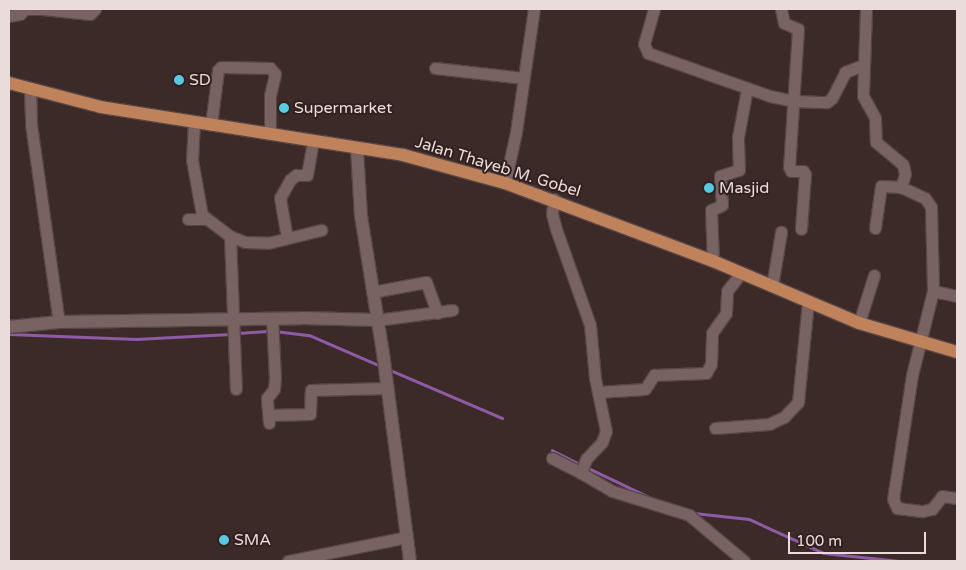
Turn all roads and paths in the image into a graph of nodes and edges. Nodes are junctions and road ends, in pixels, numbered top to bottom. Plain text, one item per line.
1 (24, 9) edge
2 (42, 9) edge
3 (95, 9) edge
4 (534, 9) edge
5 (654, 9) edge
6 (782, 9) edge
7 (866, 9) edge
8 (9, 16) edge
9 (863, 65) junction
10 (435, 68) dead end
11 (523, 78) junction
12 (9, 83) edge
13 (747, 89) junction
14 (30, 90) junction
15 (794, 101) junction
16 (194, 122) junction
17 (211, 125) junction
18 (270, 134) junction
19 (313, 142) junction
20 (357, 149) junction
21 (306, 175) junction
22 (505, 183) junction
23 (901, 187) junction
24 (307, 188) dead end
25 (554, 199) junction
26 (188, 219) dead end
27 (204, 219) junction
28 (875, 228) dead end
29 (801, 229) dead end
30 (321, 230) dead end
31 (781, 232) dead end
32 (230, 236) junction
33 (286, 238) junction
34 (712, 260) junction
35 (740, 273) junction
36 (874, 274) dead end
37 (772, 286) junction
38 (933, 291) junction
39 (372, 292) junction
40 (957, 296) edge
41 (808, 302) junction
42 (452, 310) dead end
43 (437, 313) junction
44 (377, 320) junction
45 (59, 322) junction
46 (859, 323) junction
47 (9, 327) edge
48 (272, 328) junction
49 (232, 330) junction
50 (921, 340) junction
51 (957, 352) edge
52 (387, 388) junction
53 (236, 389) dead end
54 (598, 392) junction
55 (715, 428) dead end
56 (552, 458) dead end
57 (584, 466) junction
58 (957, 498) edge
59 (407, 537) junction
60 (288, 561) edge
61 (410, 561) edge
62 (744, 561) edge

1 - 2 street
1 - 8 street
2 - 3 street
4 - 11 street
5 - 13 street
6 - 15 street
7 - 9 street
9 - 15 street
9 - 23 street
10 - 11 street
11 - 22 street
12 - 14 main road, Jalan Thayeb M. Gobel
13 - 15 street
13 - 34 street
14 - 16 main road, Jalan Thayeb M. Gobel
14 - 45 street
15 - 29 street
16 - 17 main road, Jalan Thayeb M. Gobel
16 - 27 street
17 - 18 main road, Jalan Thayeb M. Gobel
17 - 18 street
18 - 19 main road, Jalan Thayeb M. Gobel
19 - 20 main road, Jalan Thayeb M. Gobel
19 - 21 street
20 - 22 main road, Jalan Thayeb M. Gobel
20 - 39 street
21 - 24 street
21 - 33 street
22 - 25 main road, Jalan Thayeb M. Gobel
23 - 28 street
23 - 38 street
25 - 34 main road, Jalan Thayeb M. Gobel
25 - 54 street
26 - 27 street
27 - 32 street
30 - 33 street
31 - 37 street
32 - 33 street
32 - 49 street
34 - 35 main road, Jalan Thayeb M. Gobel
35 - 37 main road, Jalan Thayeb M. Gobel
35 - 54 street
36 - 46 street
37 - 41 main road, Jalan Thayeb M. Gobel
38 - 40 street
38 - 50 street
39 - 43 street
39 - 44 street
41 - 46 main road, Jalan Thayeb M. Gobel
41 - 55 street
42 - 43 street
43 - 44 street
44 - 48 street
44 - 52 street
45 - 47 street
45 - 49 street
46 - 50 main road, Jalan Thayeb M. Gobel
48 - 49 street
48 - 52 street
49 - 53 street
50 - 51 main road, Jalan Thayeb M. Gobel
50 - 58 street
52 - 59 street
54 - 57 street
56 - 57 street
57 - 62 street
59 - 60 street
59 - 61 street

